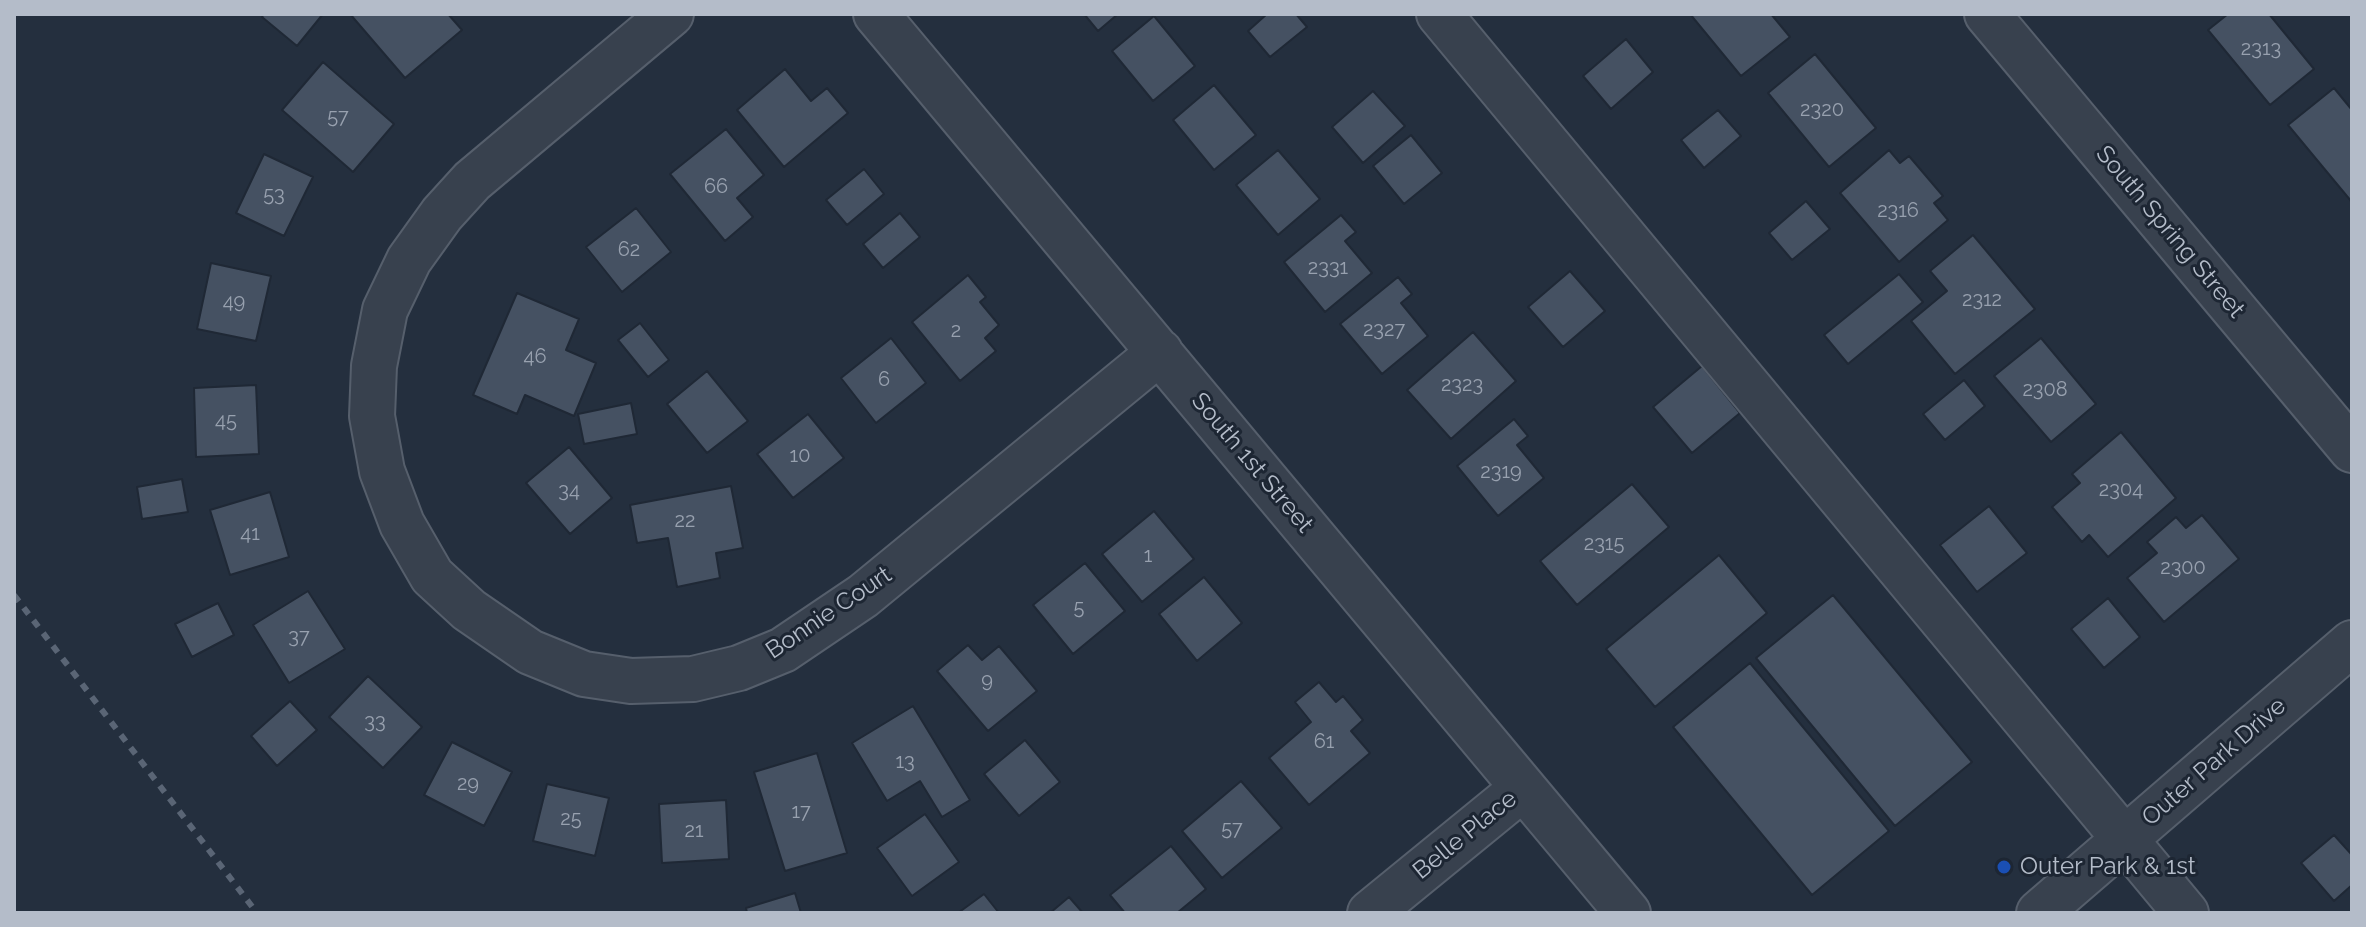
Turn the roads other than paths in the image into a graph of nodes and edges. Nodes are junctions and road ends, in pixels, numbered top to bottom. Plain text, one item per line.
1 (671, 14) edge
2 (876, 14) edge
3 (1439, 14) edge
4 (1987, 14) edge
5 (1160, 352) junction
6 (2352, 450) edge
7 (2352, 643) edge
8 (1523, 788) junction
9 (2124, 839) junction
10 (1370, 913) edge
11 (1628, 913) edge
12 (2039, 913) edge
13 (2186, 913) edge

1 - 5 street, Bonnie Court
2 - 5 street, South 1st Street
3 - 9 street
4 - 6 street, South Spring Street
5 - 8 street, South 1st Street
7 - 9 street, Outer Park Drive
8 - 10 street, Belle Place
8 - 11 street, South 1st Street
9 - 12 street, Outer Park Drive
9 - 13 street

